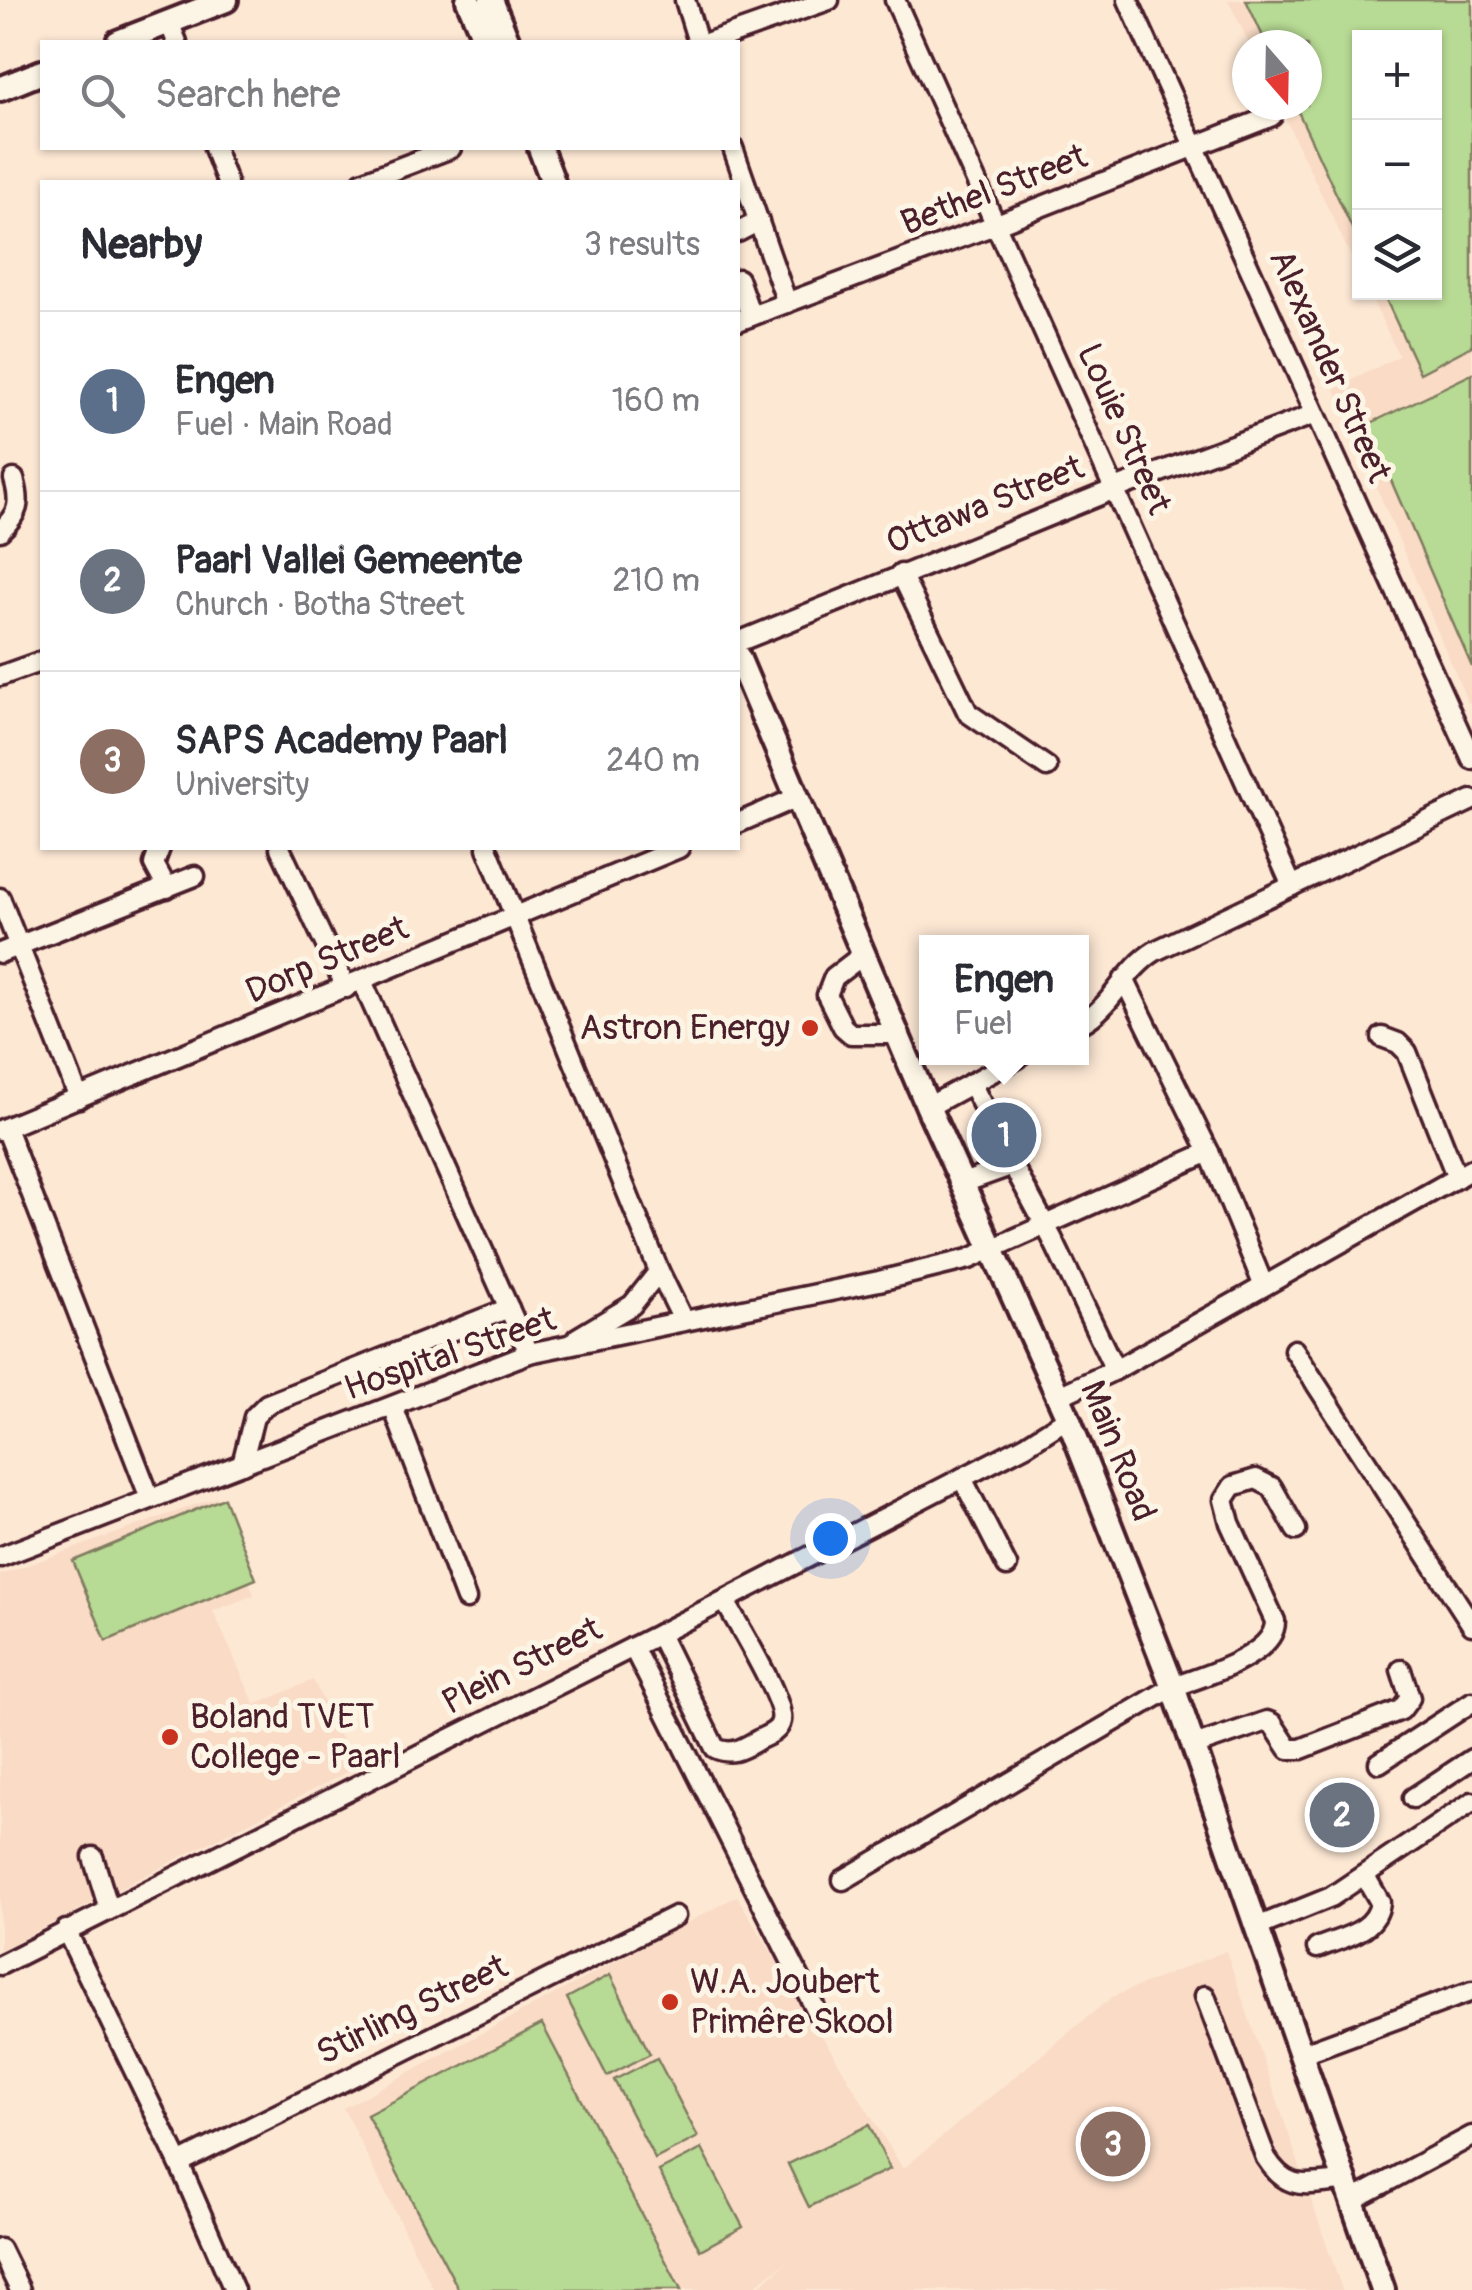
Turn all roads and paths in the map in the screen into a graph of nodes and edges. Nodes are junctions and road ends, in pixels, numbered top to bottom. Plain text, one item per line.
1 (226, 0) edge
2 (468, 0) edge
3 (492, 0) edge
4 (684, 0) edge
5 (829, 0) edge
6 (894, 0) edge
7 (1128, 0) edge
8 (173, 32) edge
9 (129, 40) edge
10 (485, 40) edge
11 (507, 40) edge
12 (697, 40) edge
13 (716, 40) edge
14 (40, 73) edge
15 (0, 89) edge
16 (1262, 120) edge
17 (1196, 146) junction
18 (215, 150) edge
19 (447, 150) edge
20 (541, 150) edge
21 (735, 150) edge
22 (226, 180) edge
23 (372, 180) edge
24 (553, 180) edge
25 (758, 221) junction
26 (997, 224) junction
27 (740, 231) edge
28 (740, 292) edge
29 (786, 303) junction
30 (744, 319) edge
31 (1315, 414) junction
32 (14, 479) dead end
33 (1114, 489) junction
34 (0, 531) edge
35 (901, 574) junction
36 (740, 641) edge
37 (40, 662) edge
38 (740, 662) edge
39 (0, 676) edge
40 (1472, 758) edge
41 (1047, 767) dead end
42 (798, 798) junction
43 (1472, 800) edge
44 (740, 822) edge
45 (159, 850) edge
46 (281, 850) edge
47 (488, 850) edge
48 (673, 850) edge
49 (195, 876) dead end
50 (1292, 886) junction
51 (167, 888) junction
52 (0, 898) edge
53 (514, 916) junction
54 (19, 946) junction
55 (0, 954) edge
56 (864, 954) junction
57 (1124, 979) junction
58 (354, 985) junction
59 (1089, 1018) edge
60 (898, 1034) junction
61 (1382, 1037) dead end
62 (1005, 1065) edge
63 (970, 1084) junction
64 (78, 1098) junction
65 (928, 1107) junction
66 (990, 1120) tunnel mouth
67 (3, 1129) edge
68 (1209, 1152) junction
69 (1464, 1173) edge
70 (963, 1182) junction
71 (1044, 1224) junction
72 (994, 1249) junction
73 (658, 1270) junction
74 (1263, 1284) junction
75 (508, 1308) junction
76 (682, 1320) junction
77 (564, 1346) junction
78 (1294, 1350) dead end
79 (530, 1353) junction
80 (1114, 1370) junction
81 (393, 1407) junction
82 (1064, 1407) junction
83 (242, 1464) junction
84 (962, 1478) junction
85 (150, 1498) junction
86 (1296, 1530) dead end
87 (0, 1557) edge
88 (1007, 1566) dead end
89 (466, 1600) dead end
90 (725, 1601) junction
91 (1471, 1620) edge
92 (658, 1634) junction
93 (634, 1647) junction
94 (1400, 1670) dead end
95 (1173, 1687) junction
96 (1472, 1702) edge
97 (1194, 1746) junction
98 (1472, 1759) edge
99 (1379, 1763) dead end
100 (1413, 1798) dead end
101 (1472, 1802) edge
102 (92, 1857) dead end
103 (1365, 1876) junction
104 (843, 1880) dead end
105 (109, 1909) junction
106 (675, 1916) dead end
107 (1257, 1927) junction
108 (66, 1930) junction
109 (1317, 1948) dead end
110 (0, 1965) edge
111 (1472, 1991) edge
112 (1205, 1996) dead end
113 (817, 2012) dead end
114 (1301, 2054) junction
115 (1472, 2136) edge
116 (178, 2163) junction
117 (1348, 2191) junction
118 (0, 2250) edge
119 (20, 2290) edge
120 (234, 2290) edge
121 (1382, 2290) edge

1 - 8 main road
2 - 10 main road
3 - 11 main road
4 - 12 street
5 - 13 street
6 - 26 street, Louie Street
7 - 17 street, Alexander Street
8 - 9 main road
14 - 15 main road
16 - 17 street, Bethel Street
17 - 26 street, Bethel Street
17 - 31 street, Alexander Street
18 - 22 street
19 - 23 street
20 - 24 main road
21 - 25 street
25 - 27 street
25 - 29 street
26 - 29 street, Bethel Street
26 - 33 street, Louie Street
28 - 30 street
29 - 30 street, Bethel Street
31 - 33 street, Ottawa Street
31 - 40 street, Alexander Street
32 - 34 street
33 - 35 street, Ottawa Street
33 - 50 street, Louie Street
35 - 36 street, Ottawa Street
35 - 41 street
37 - 39 street
38 - 42 main road, Main Road
42 - 44 street
42 - 56 main road, Main Road
43 - 50 street
45 - 51 street
46 - 58 street
47 - 53 street
48 - 53 street, Dorp Street
49 - 51 street
50 - 57 street
51 - 54 street
52 - 54 street
53 - 58 street, Dorp Street
53 - 73 street
54 - 55 street
54 - 64 street
56 - 60 main road, Main Road
56 - 60 street
57 - 59 street
57 - 68 street
58 - 64 street, Dorp Street
58 - 75 street
60 - 65 main road, Main Road
61 - 69 street
62 - 63 street
63 - 65 street
63 - 66 street
64 - 67 street, Dorp Street
65 - 70 main road, Main Road
67 - 85 street
68 - 71 street, Hospital Street
68 - 74 street
69 - 74 street, Plein Street
70 - 71 street
70 - 72 main road, Main Road
71 - 72 street, Hospital Street
71 - 80 street
72 - 76 street, Hospital Street
72 - 82 main road, Main Road
73 - 76 street
73 - 77 street
74 - 80 street, Plein Street
75 - 79 street
75 - 83 street
76 - 77 street, Hospital Street
77 - 79 street, Hospital Street
78 - 91 street
79 - 81 street, Hospital Street
80 - 82 street, Plein Street
81 - 83 street, Hospital Street
81 - 89 street
82 - 84 street, Plein Street
82 - 95 main road, Main Road
83 - 85 street, Hospital Street
84 - 88 street
84 - 90 street, Plein Street
85 - 87 street, Hospital Street
86 - 95 street
90 - 92 street, Plein Street
90 - 92 street
92 - 93 street, Plein Street
93 - 105 street, Plein Street
93 - 113 street
94 - 97 street
95 - 97 main road, Main Road
95 - 104 street
96 - 99 street
97 - 107 main road, Main Road
98 - 100 street
101 - 103 street
102 - 105 street
103 - 107 street
103 - 109 street
105 - 108 street, Plein Street
106 - 116 street, Stirling Street
107 - 114 main road, Main Road
108 - 110 street, Plein Street
108 - 116 street
111 - 114 street
112 - 117 street
114 - 117 main road, Main Road
115 - 117 street
116 - 120 street
117 - 121 main road, Main Road
118 - 119 street

